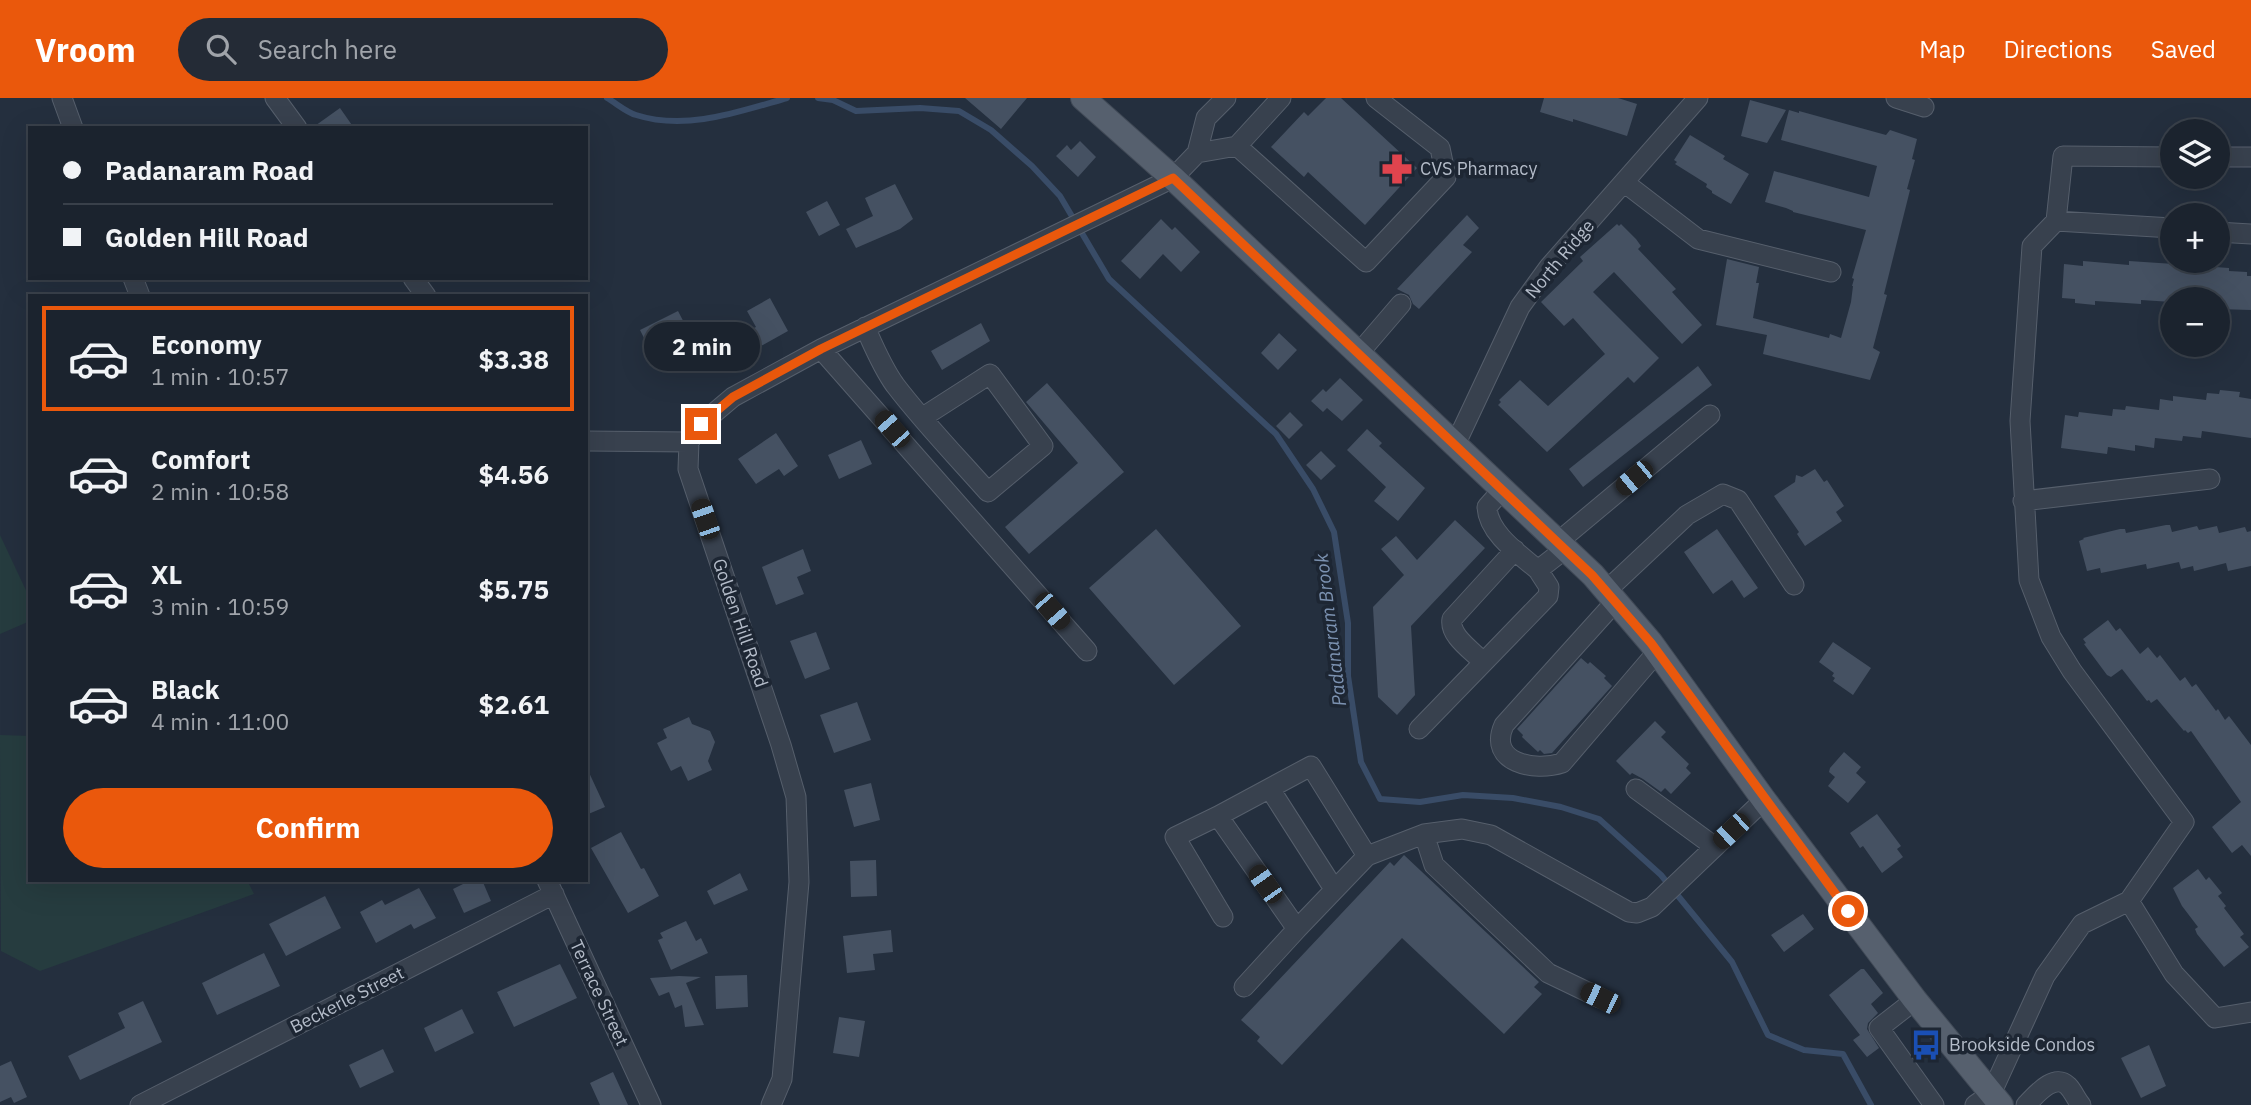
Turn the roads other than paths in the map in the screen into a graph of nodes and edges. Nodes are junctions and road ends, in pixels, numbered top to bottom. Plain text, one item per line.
1 (62, 98) edge
2 (275, 98) edge
3 (1083, 98) edge
4 (1226, 98) edge
5 (1281, 98) edge
6 (1376, 98) edge
7 (1698, 98) edge
8 (1896, 98) edge
9 (1924, 107) dead end
10 (72, 126) edge
11 (296, 126) edge
12 (1237, 146) junction
13 (1197, 153) junction
14 (2160, 157) edge
15 (2230, 157) edge
16 (2251, 157) edge
17 (1173, 178) junction
18 (1625, 183) junction
19 (2056, 221) junction
20 (2160, 227) edge
21 (2230, 233) edge
22 (2251, 234) edge
23 (1831, 272) dead end
24 (1401, 304) dead end
25 (865, 327) junction
26 (821, 349) junction
27 (1359, 353) junction
28 (1710, 415) dead end
29 (923, 417) junction
30 (588, 441) edge
31 (689, 442) junction
32 (1456, 443) junction
33 (2210, 479) dead end
34 (1503, 489) junction
35 (2023, 501) junction
36 (1562, 546) junction
37 (1516, 550) junction
38 (1538, 570) junction
39 (1794, 584) dead end
40 (1611, 597) junction
41 (1087, 651) dead end
42 (1657, 652) junction
43 (1485, 661) junction
44 (1419, 729) dead end
45 (1270, 789) junction
46 (1636, 789) dead end
47 (1764, 800) junction
48 (1217, 816) junction
49 (1424, 834) junction
50 (1715, 847) junction
51 (1367, 856) junction
52 (551, 887) edge
53 (1334, 889) junction
54 (2129, 901) junction
55 (1223, 917) dead end
56 (1297, 929) junction
57 (1244, 987) dead end
58 (1600, 998) dead end
59 (1914, 1000) junction
60 (2251, 1012) edge
61 (1989, 1101) edge
62 (140, 1105) edge
63 (651, 1105) edge
64 (771, 1105) edge
65 (1934, 1105) edge
66 (2026, 1105) edge
67 (2081, 1105) edge

1 - 10 street
2 - 11 street
3 - 17 main road
4 - 13 street
5 - 12 street
6 - 12 street
7 - 18 street, North Ridge
8 - 9 street
12 - 13 street
13 - 17 street
14 - 19 street
15 - 16 street
17 - 25 street
17 - 27 main road
18 - 23 street
18 - 32 street, North Ridge
19 - 20 street
19 - 35 street
21 - 22 street
24 - 27 street
25 - 26 street
25 - 29 street
26 - 31 street
26 - 41 street
27 - 32 main road
28 - 36 street
29 - 29 street
30 - 31 street
31 - 64 street, Golden Hill Road
32 - 34 main road
33 - 35 street
34 - 36 main road
34 - 37 street
35 - 54 street
36 - 38 street
36 - 40 main road
37 - 38 street
37 - 43 street
38 - 43 street
39 - 40 street
40 - 42 main road
40 - 42 street
42 - 47 main road
43 - 44 street
45 - 48 street
45 - 51 street
45 - 53 street
46 - 50 street
47 - 50 street
47 - 59 main road
48 - 55 street
48 - 56 street
49 - 50 street
49 - 51 street
49 - 58 street
51 - 53 street
52 - 62 street, Beckerle Street
52 - 63 street, Terrace Street
53 - 56 street
54 - 60 street
54 - 61 street
56 - 57 street
59 - 61 main road
59 - 65 street
66 - 67 street

